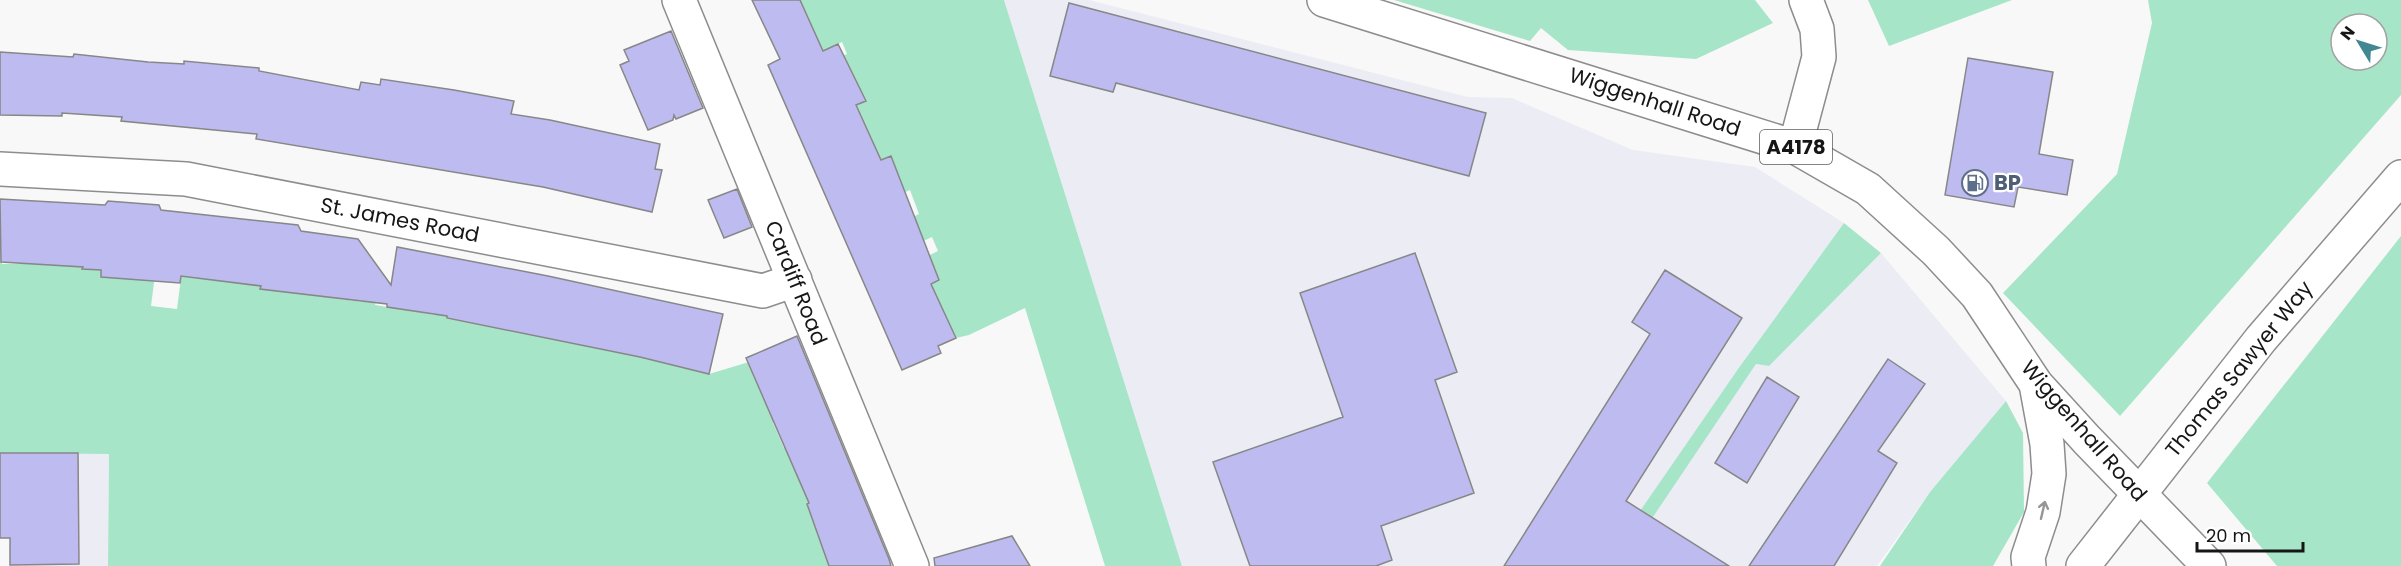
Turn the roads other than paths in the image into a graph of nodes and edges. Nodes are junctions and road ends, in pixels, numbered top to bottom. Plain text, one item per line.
1 (679, 0) edge
2 (1324, 0) edge
3 (1806, 0) edge
4 (1796, 147) junction
5 (0, 169) edge
6 (2401, 177) edge
7 (795, 280) junction
8 (2036, 384) junction
9 (2140, 495) junction
10 (912, 566) edge
11 (2029, 566) edge
12 (2083, 566) edge
13 (2209, 566) edge

1 - 7 street, Cardiff Road
2 - 4 street, Wiggenhall Road / A4178
3 - 4 street
4 - 8 street, Wiggenhall Road / A4178
5 - 7 street, St. James Road
6 - 9 street, Thomas Sawyer Way
7 - 10 street, Cardiff Road
8 - 9 street, Wiggenhall Road / A4178
11 -> 8 street
9 - 12 street, Thomas Sawyer Way
9 - 13 street, Wiggenhall Road / A4178

